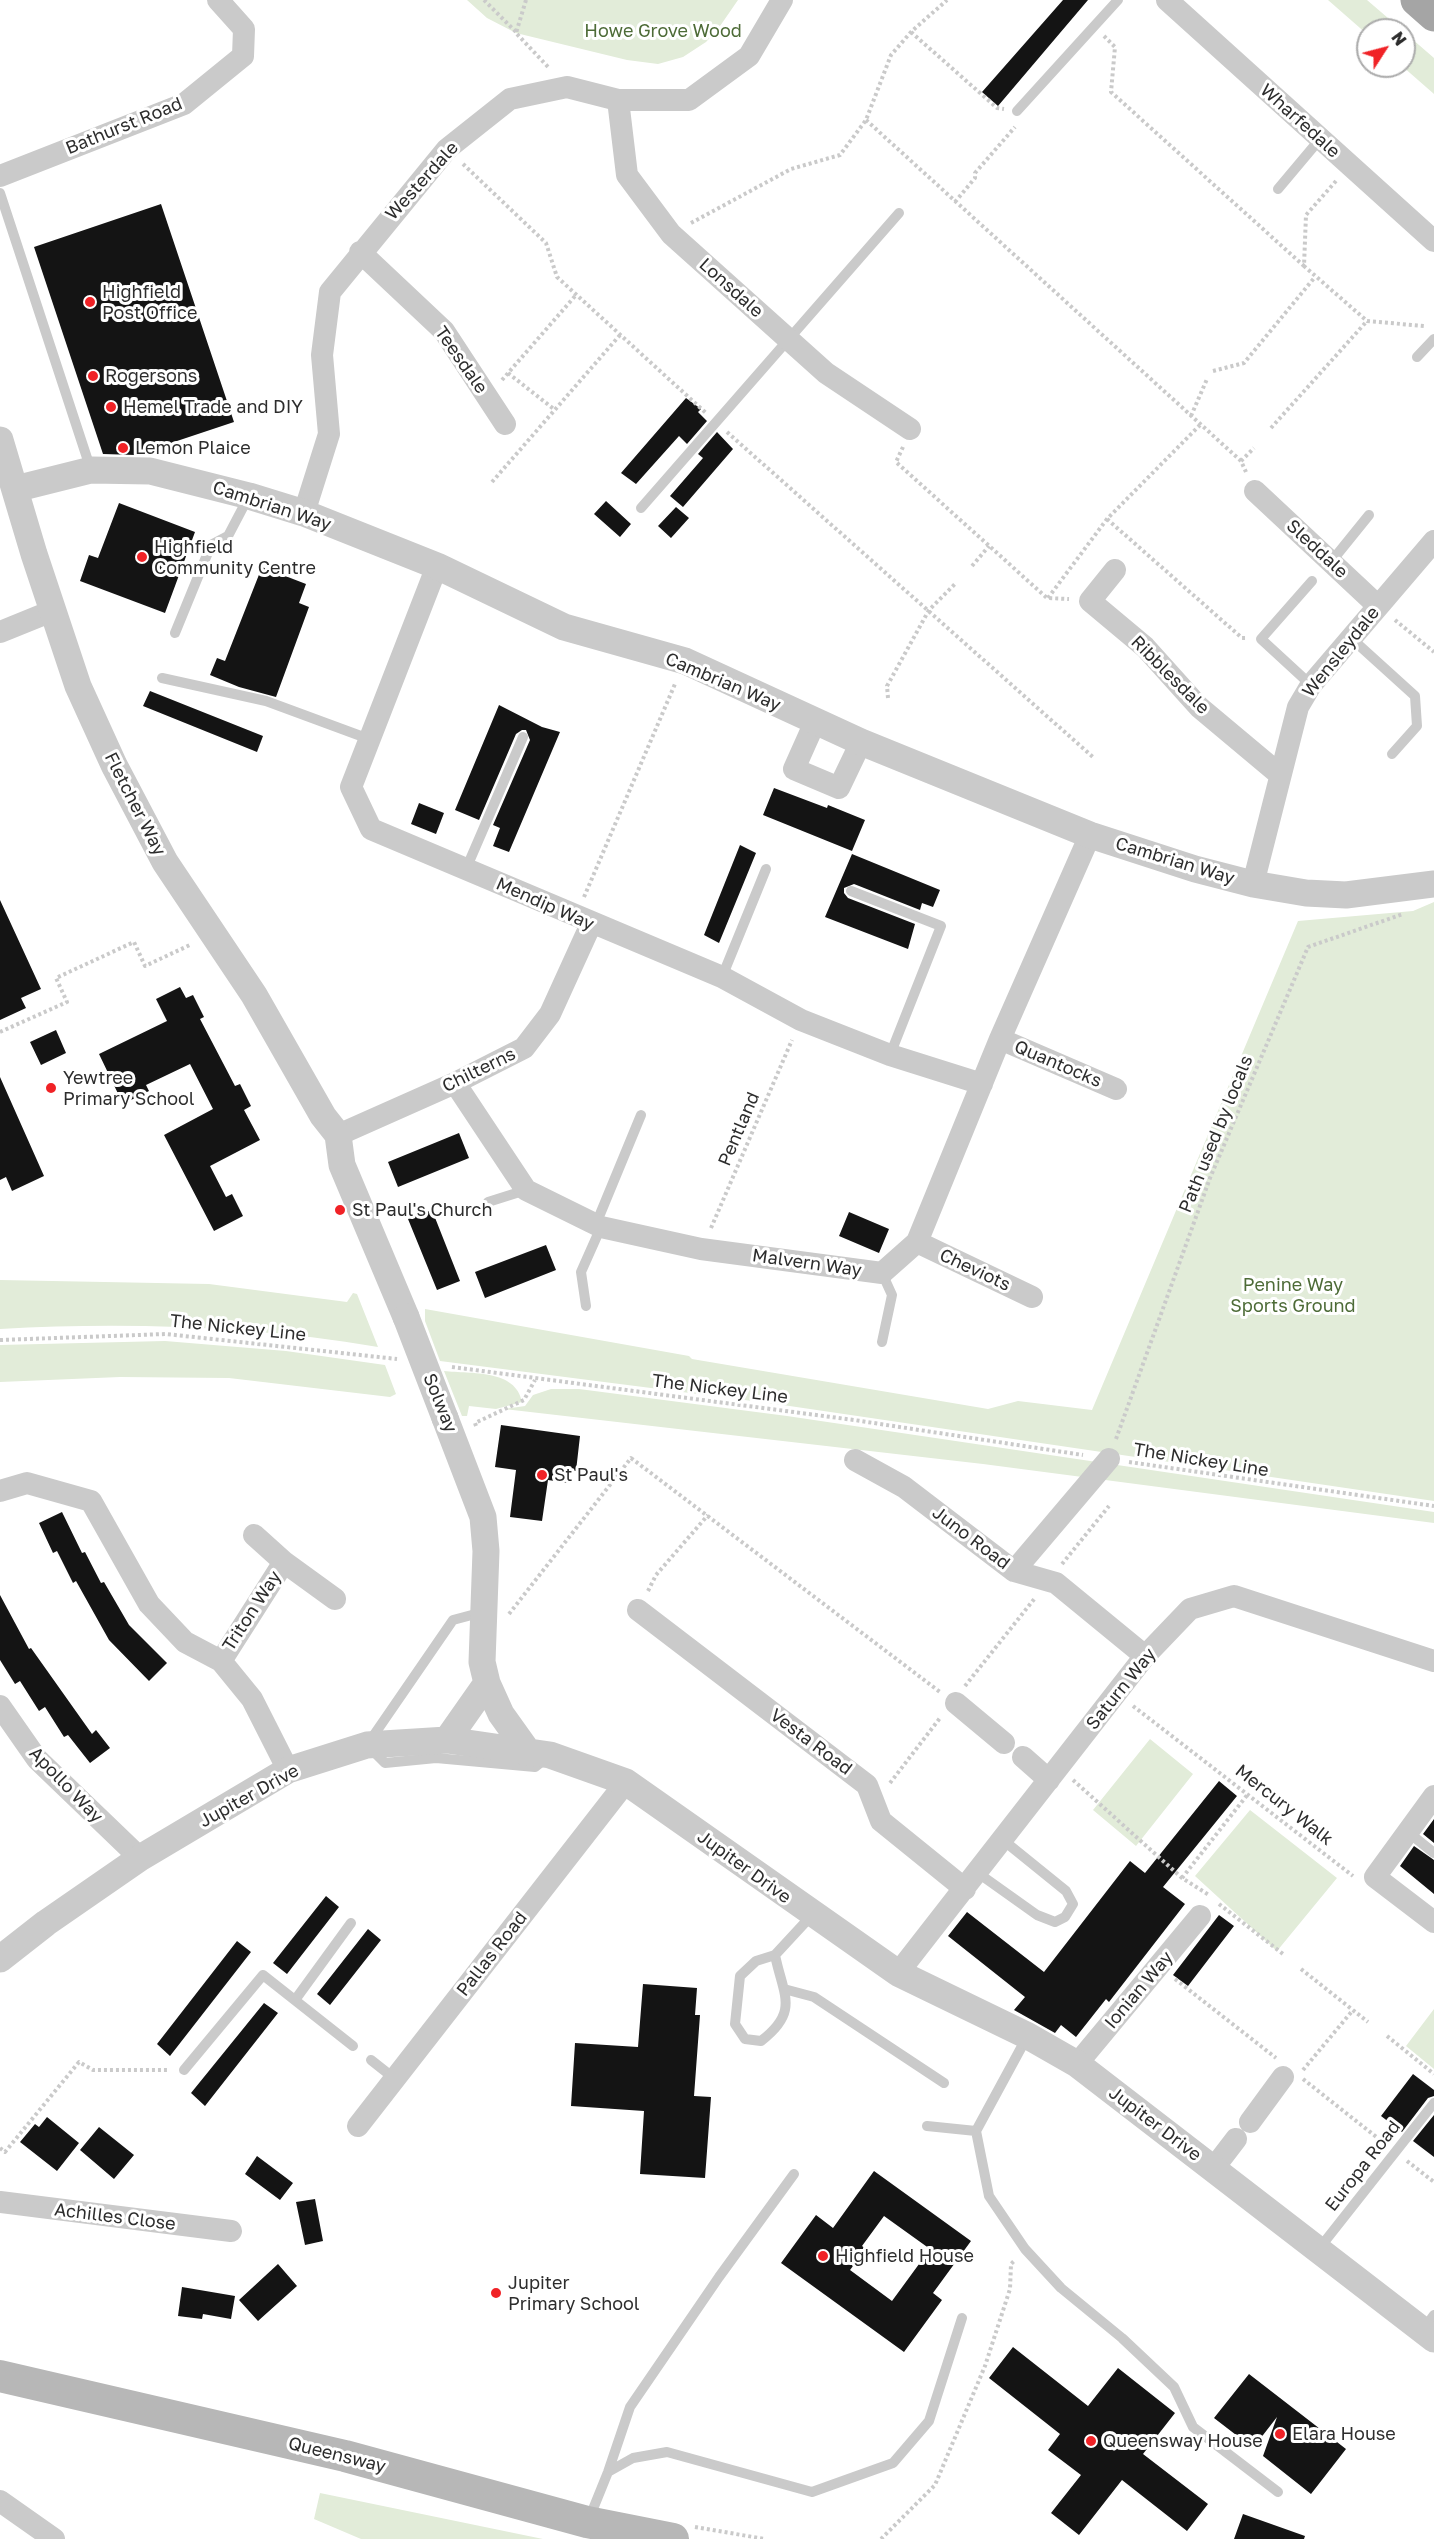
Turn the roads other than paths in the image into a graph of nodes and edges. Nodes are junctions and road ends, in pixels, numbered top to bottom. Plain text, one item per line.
1 (218, 0) edge
2 (782, 0) edge
3 (1118, 0) edge
4 (1167, 0) edge
5 (1417, 0) edge
6 (1434, 15) edge
7 (618, 100) junction
8 (1017, 111) road end
9 (1320, 139) junction
10 (0, 176) edge
11 (1278, 189) dead end
12 (0, 193) edge
13 (898, 213) dead end
14 (1434, 241) edge
15 (360, 252) junction
16 (1434, 339) edge
17 (789, 341) junction
18 (1417, 357) dead end
19 (505, 424) dead end
20 (910, 429) road end
21 (0, 440) edge
22 (92, 470) junction
23 (15, 489) junction
24 (1255, 491) road end
25 (249, 496) junction
26 (641, 508) dead end
27 (304, 513) junction
28 (1369, 515) dead end
29 (1434, 541) edge
30 (1331, 562) junction
31 (437, 566) junction
32 (1115, 570) dead end
33 (1312, 581) dead end
34 (1378, 606) junction
35 (52, 611) junction
36 (0, 632) edge
37 (176, 633) dead end
38 (1351, 638) junction
39 (162, 678) dead end
40 (1311, 685) junction
41 (815, 722) junction
42 (523, 737) dead end
43 (369, 739) junction
44 (861, 741) junction
45 (1392, 754) dead end
46 (1279, 774) junction
47 (1090, 835) junction
48 (466, 869) junction
49 (766, 869) dead end
50 (1253, 884) junction
51 (1434, 884) edge
52 (851, 891) dead end
53 (583, 921) junction
54 (722, 977) junction
55 (1000, 1039) junction
56 (890, 1055) junction
57 (455, 1083) junction
58 (982, 1084) junction
59 (1116, 1089) dead end
60 (641, 1115) dead end
61 (338, 1135) junction
62 (526, 1190) junction
63 (488, 1202) dead end
64 (598, 1225) junction
65 (917, 1242) junction
66 (882, 1273) junction
67 (1032, 1297) dead end
68 (586, 1306) dead end
69 (882, 1342) dead end
70 (1109, 1459) road end
71 (855, 1460) dead end
72 (0, 1491) edge
73 (254, 1535) dead end
74 (284, 1562) junction
75 (1014, 1571) junction
76 (335, 1599) dead end
77 (638, 1610) road end
78 (485, 1612) junction
79 (1145, 1656) junction
80 (221, 1661) junction
81 (1434, 1661) edge
82 (487, 1683) junction
83 (955, 1702) road end
84 (0, 1706) edge
85 (447, 1740) junction
86 (1004, 1743) dead end
87 (367, 1745) junction
88 (538, 1752) junction
89 (1023, 1757) dead end
90 (288, 1770) junction
91 (1054, 1774) junction
92 (626, 1782) junction
93 (1434, 1796) edge
94 (1408, 1832) junction
95 (1003, 1840) junction
96 (1434, 1853) edge
97 (140, 1858) junction
98 (971, 1881) junction
99 (812, 1915) junction
100 (1200, 1916) dead end
101 (351, 1923) dead end
102 (1434, 1923) edge
103 (775, 1955) junction
104 (0, 1959) edge
105 (898, 1973) junction
106 (784, 1989) junction
107 (295, 2000) junction
108 (1028, 2036) junction
109 (353, 2046) dead end
110 (371, 2060) dead end
111 (1077, 2064) junction
112 (184, 2070) road end
113 (1283, 2077) road end
114 (395, 2079) junction
115 (944, 2083) dead end
116 (1434, 2103) edge
117 (358, 2126) dead end
118 (927, 2126) dead end
119 (976, 2131) junction
120 (1213, 2169) junction
121 (794, 2174) dead end
122 (0, 2202) edge
123 (231, 2231) dead end
124 (1318, 2250) junction
125 (962, 2318) dead end
126 (1430, 2328) edge
127 (0, 2376) edge
128 (608, 2472) junction
129 (1278, 2492) dead end
130 (0, 2501) edge
131 (587, 2522) junction
132 (54, 2539) edge
133 (673, 2539) edge

1 - 10 street, Bathurst Road
2 - 7 street, Westerdale
3 - 8 lane
4 - 9 street, Wharfedale
5 - 6 main road
7 - 15 street, Westerdale
7 - 17 street, Lonsdale
9 - 11 lane
9 - 14 street, Wharfedale
12 - 22 lane
13 - 17 lane
15 - 19 street, Teesdale
15 - 27 street, Westerdale
16 - 18 lane
17 - 20 street, Lonsdale
17 - 26 lane
21 - 23 street, Fletcher Way
22 - 23 street, Cambrian Way
22 - 25 street, Cambrian Way
23 - 35 street, Fletcher Way
24 - 30 street, Sleddale
25 - 27 street, Cambrian Way
25 - 37 lane
27 - 31 street, Cambrian Way
28 - 30 lane
29 - 34 street, Wensleydale
30 - 34 street, Sleddale
31 - 41 street, Cambrian Way
31 - 43 street, Mendip Way
32 - 46 street, Ribblesdale
33 - 40 lane
34 - 38 street, Wensleydale
35 - 36 street
35 - 61 street, Fletcher Way
38 - 40 street, Wensleydale
38 - 45 lane
39 - 43 lane
40 - 46 street, Wensleydale
41 - 44 street, Cambrian Way
41 - 44 street
42 - 48 lane
43 - 48 street, Mendip Way
44 - 47 street, Cambrian Way
46 - 50 street, Wensleydale
47 - 50 street, Cambrian Way
47 - 55 street, Malvern Way
48 - 53 street, Mendip Way
49 - 54 lane
50 - 51 street, Cambrian Way
52 - 56 lane
53 - 54 street, Mendip Way
53 - 57 street, Chilterns
54 - 56 street, Mendip Way
55 - 58 street, Malvern Way
55 - 59 street, Quantocks
56 - 58 street, Mendip Way
57 - 61 street, Chilterns
57 - 62 street
58 - 65 street, Malvern Way
60 - 64 lane
61 - 78 street, Solway, bridge
62 - 63 lane
62 - 64 street, Malvern Way
64 - 66 street, Malvern Way
64 - 68 lane
65 - 66 street, Malvern Way
65 - 67 street, Cheviots
66 - 69 lane
70 - 75 street
71 - 75 street, Juno Road
72 - 80 street
73 - 74 street, Triton Way
74 - 76 street, Triton Way
74 - 80 street, Triton Way
75 - 79 street, Juno Road
77 - 98 street, Vesta Road
78 - 82 street, Solway
78 - 87 lane
79 - 81 street, Saturn Way
79 - 91 street, Saturn Way
80 - 90 street
82 - 85 street
82 - 88 street, Solway
83 - 86 street
84 - 97 street, Apollo Way
85 - 87 street, Jupiter Drive
85 - 88 street, Jupiter Drive
87 - 88 lane
87 - 90 street, Jupiter Drive
88 - 92 street, Jupiter Drive
89 - 91 street
90 - 97 street, Jupiter Drive
91 - 95 street, Saturn Way
92 - 99 street, Jupiter Drive
92 - 114 street, Pallas Road
93 - 94 street
94 - 96 lane
94 - 102 street
95 - 98 street, Saturn Way
95 - 98 lane
97 - 104 street, Jupiter Drive
98 - 105 street, Saturn Way
99 - 103 lane
99 - 105 street, Jupiter Drive
100 - 111 street, Ionian Way
101 - 107 lane
103 - 106 lane
103 - 106 lane
105 - 108 street, Jupiter Drive
106 - 115 lane
107 - 109 lane
107 - 112 lane
108 - 111 street, Jupiter Drive
108 - 119 lane
110 - 114 lane
111 - 120 street, Jupiter Drive
113 - 120 street
114 - 117 street, Pallas Road
116 - 124 lane, Europa Road
118 - 119 lane
119 - 129 lane
120 - 124 street, Jupiter Drive
121 - 128 lane
122 - 123 street, Achilles Close
124 - 126 street, Jupiter Drive
125 - 128 lane
127 - 131 main road, Queensway
128 - 131 lane
130 - 132 street
131 - 133 main road, Queensway

